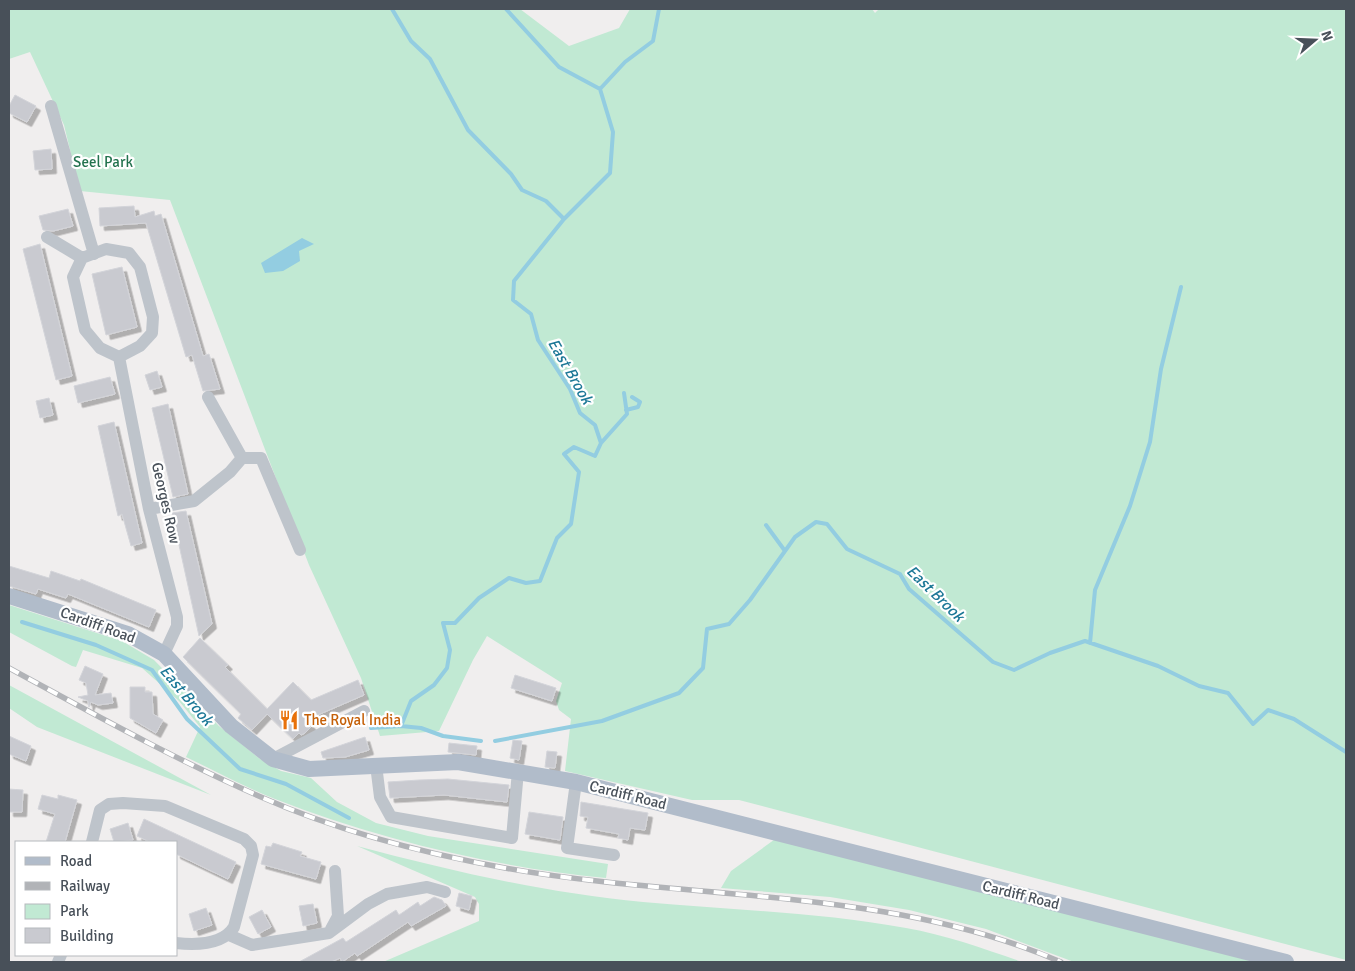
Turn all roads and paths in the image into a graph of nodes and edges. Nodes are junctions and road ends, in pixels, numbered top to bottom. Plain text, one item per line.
1 (51, 106) dead end
2 (47, 237) dead end
3 (88, 256) junction
4 (119, 357) junction
5 (208, 396) dead end
6 (242, 458) junction
7 (149, 509) junction
8 (300, 550) dead end
9 (9, 596) edge
10 (164, 654) junction
11 (364, 711) dead end
12 (273, 759) junction
13 (376, 765) junction
14 (518, 771) junction
15 (576, 782) junction
16 (92, 841) edge
17 (614, 855) dead end
18 (335, 871) dead end
19 (445, 892) dead end
20 (329, 933) junction
21 (229, 935) junction
22 (178, 943) edge
23 (1286, 962) edge

1 - 3 street
2 - 3 street
3 - 4 street
3 - 4 street
4 - 7 street, Georges Row
5 - 6 street
6 - 7 street
6 - 8 street
7 - 10 street, Georges Row
9 - 10 main road, Cardiff Road
10 - 12 main road, Cardiff Road
11 - 12 street
12 - 13 main road, Cardiff Road
13 - 14 main road, Cardiff Road
13 - 14 street
14 - 15 main road, Cardiff Road
15 - 17 street
15 - 23 main road, Cardiff Road
16 - 21 street
18 - 20 street
19 - 20 street
20 - 21 street
21 - 22 street

